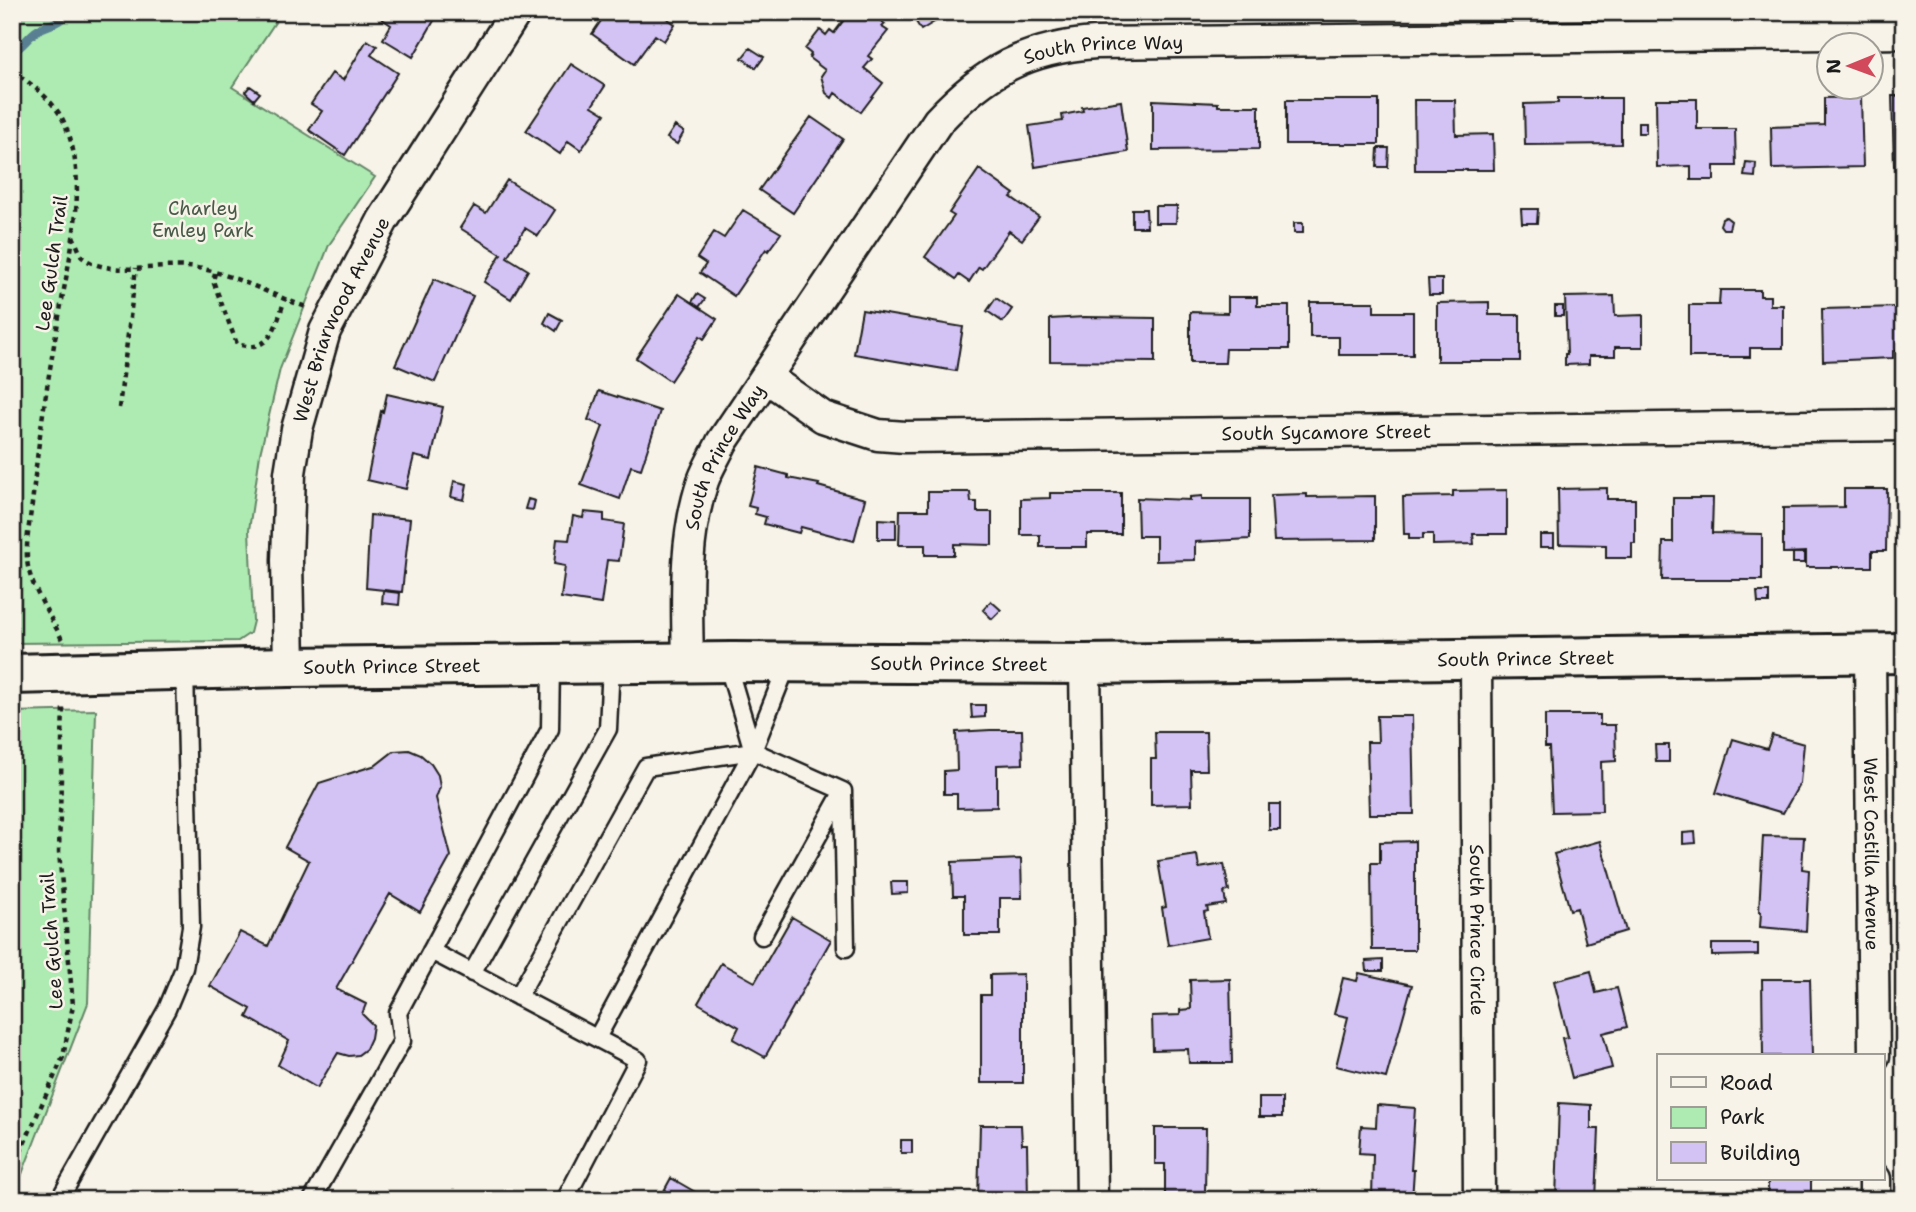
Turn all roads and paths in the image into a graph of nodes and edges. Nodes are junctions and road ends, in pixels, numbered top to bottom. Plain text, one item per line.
1 (516, 12) edge
2 (1904, 33) edge
3 (14, 71) edge
4 (72, 235) junction
5 (136, 268) junction
6 (215, 273) junction
7 (285, 299) junction
8 (334, 315) junction
9 (766, 377) junction
10 (119, 408) dead end
11 (1904, 425) edge
12 (63, 643) dead end
13 (1887, 653) edge
14 (1476, 660) junction
15 (727, 662) junction
16 (688, 663) junction
17 (788, 663) junction
18 (551, 664) junction
19 (611, 664) junction
20 (1085, 664) junction
21 (289, 667) junction
22 (185, 670) junction
23 (12, 674) edge
24 (63, 697) dead end
25 (753, 751) junction
26 (843, 791) junction
27 (762, 936) dead end
28 (846, 948) dead end
29 (431, 951) junction
30 (472, 973) junction
31 (518, 997) junction
32 (597, 1038) junction
33 (1874, 1054) edge
34 (12, 1171) edge
35 (1875, 1180) edge
36 (59, 1200) edge
37 (312, 1200) edge
38 (565, 1200) edge
39 (1093, 1200) edge
40 (1479, 1200) edge
41 (1875, 1200) edge

1 - 8 street, West Briarwood Avenue
2 - 9 street, South Prince Way
3 - 4 path, Lee Gulch Trail
4 - 5 path
4 - 12 path, Lee Gulch Trail
5 - 6 path
5 - 10 path
6 - 7 path
6 - 7 path
7 - 8 path
8 - 21 street, West Briarwood Avenue
9 - 11 street, South Sycamore Street
9 - 16 street, South Prince Way
13 - 14 street, South Prince Street
13 - 33 street, West Costilla Avenue
14 - 20 street, South Prince Street
14 - 40 street, South Prince Circle
15 - 16 street, South Prince Street
15 - 17 street, South Prince Street
15 - 25 lane
16 - 19 street, South Prince Street
17 - 20 street, South Prince Street
17 - 25 lane
18 - 19 street, South Prince Street
18 - 21 street, South Prince Street
18 - 29 lane
19 - 30 lane
20 - 39 street
21 - 22 street, South Prince Street
22 - 23 street, South Prince Street
22 - 36 lane
24 - 34 path, Lee Gulch Trail
25 - 26 lane
25 - 31 lane
25 - 32 lane
26 - 27 lane
26 - 28 lane
29 - 30 lane
29 - 37 lane
30 - 31 lane
31 - 32 lane
32 - 38 lane
35 - 41 street

